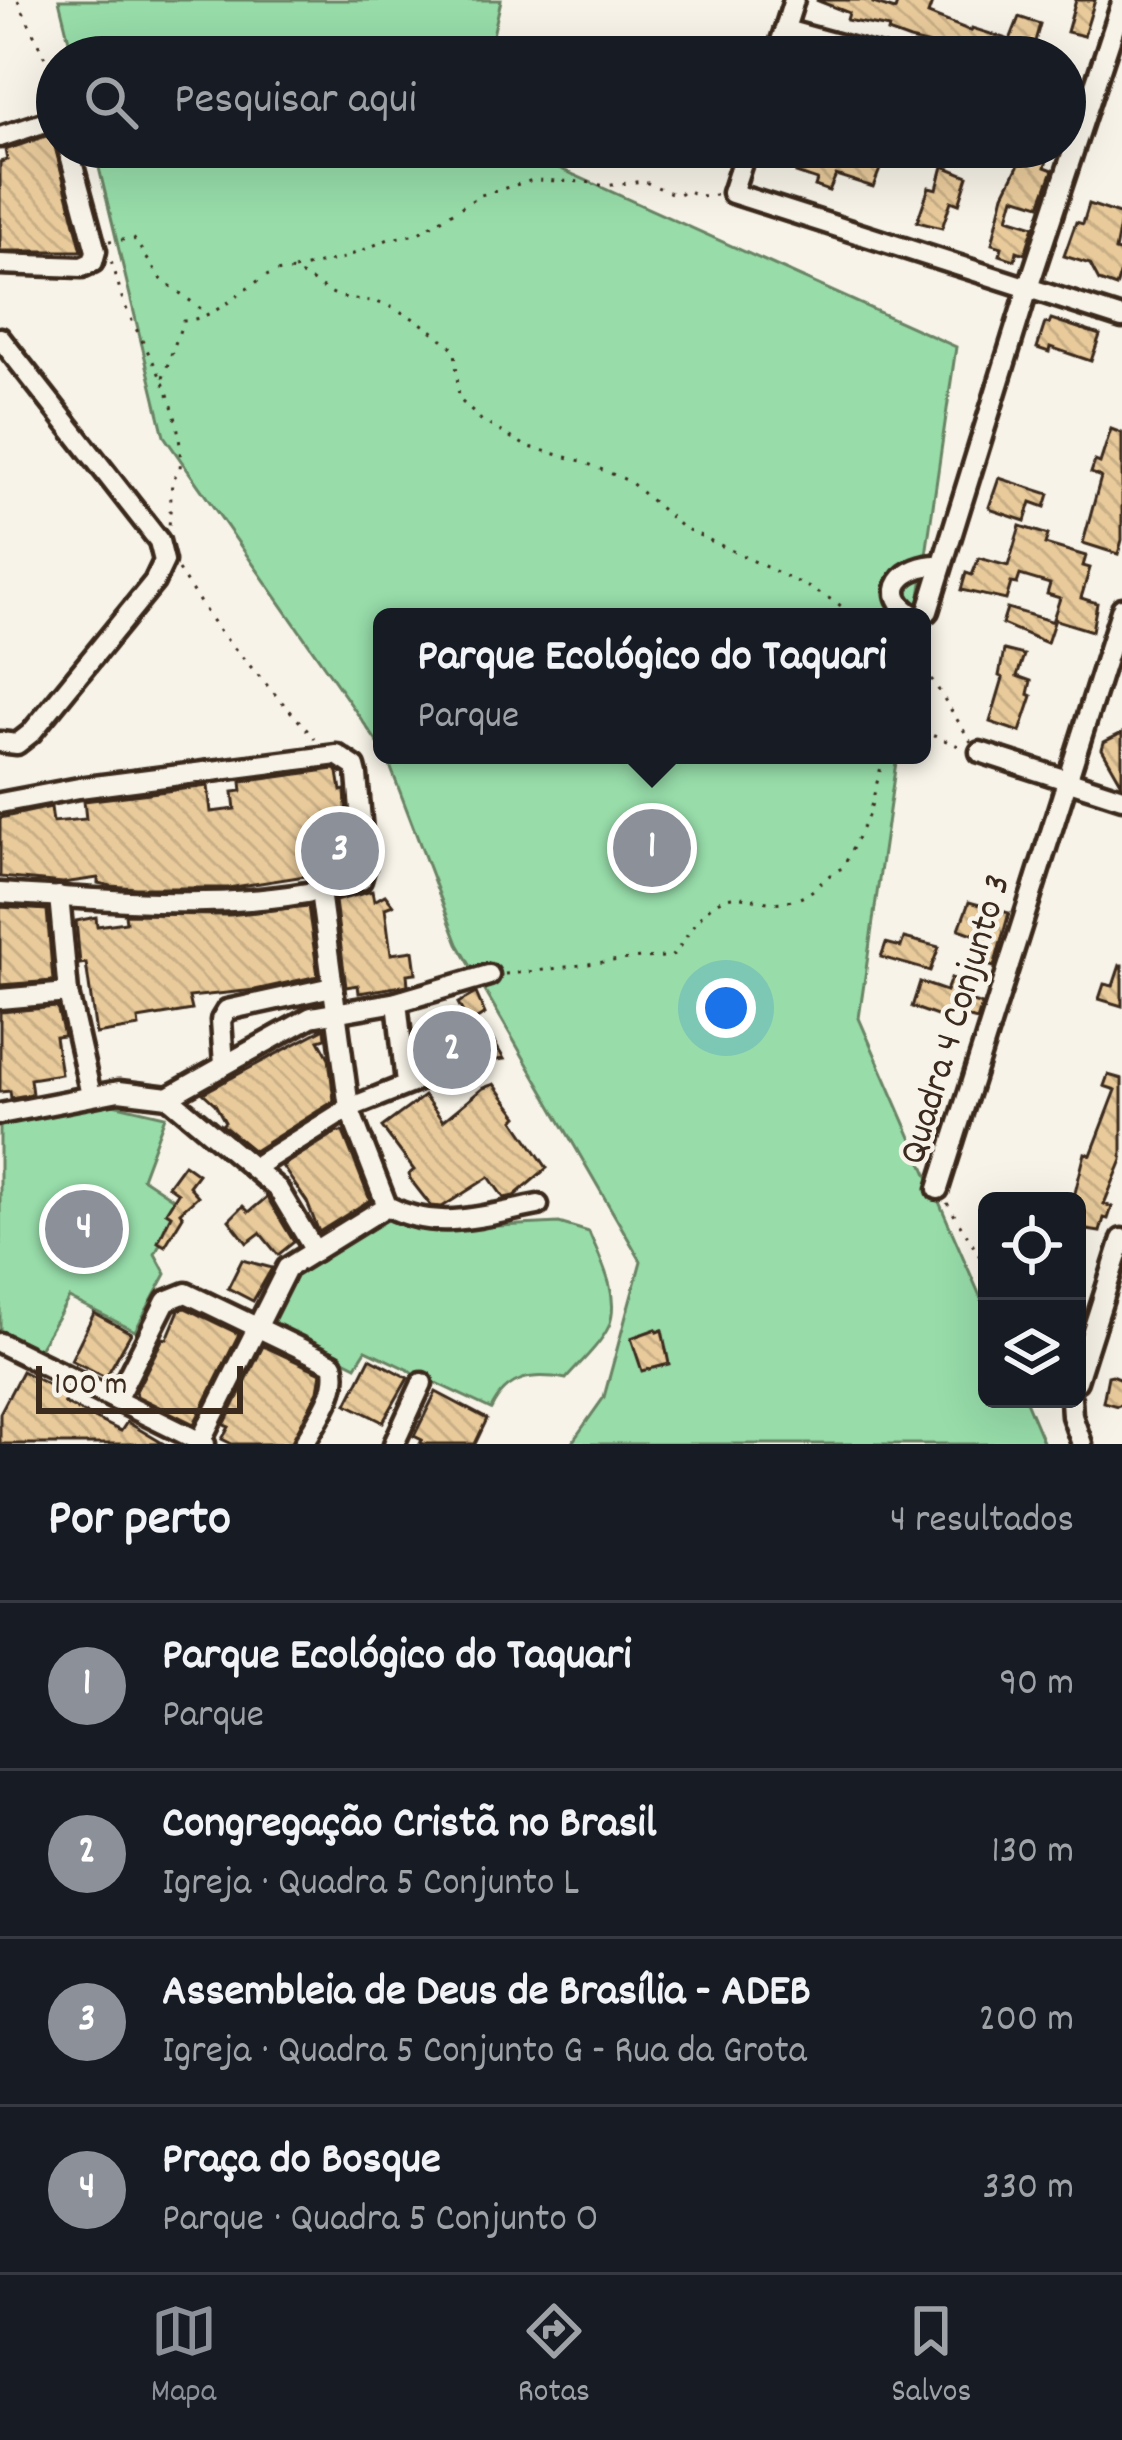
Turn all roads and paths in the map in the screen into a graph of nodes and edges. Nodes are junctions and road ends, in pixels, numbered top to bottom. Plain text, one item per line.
1 (18, 0) edge
2 (794, 0) edge
3 (1122, 3) edge
4 (785, 30) junction
5 (783, 36) edge
6 (807, 36) edge
7 (36, 39) edge
8 (1086, 112) edge
9 (36, 125) edge
10 (0, 137) edge
11 (74, 168) edge
12 (740, 168) edge
13 (1068, 168) edge
14 (732, 193) junction
15 (95, 247) junction
16 (0, 264) edge
17 (294, 270) junction
18 (1028, 288) junction
19 (206, 313) junction
20 (1122, 318) edge
21 (0, 338) edge
22 (8, 364) edge
23 (163, 378) junction
24 (159, 541) junction
25 (940, 565) junction
26 (177, 568) dead end
27 (843, 608) edge
28 (905, 608) edge
29 (929, 608) edge
30 (1122, 608) edge
31 (931, 679) edge
32 (931, 734) edge
33 (0, 742) edge
34 (980, 752) junction
35 (329, 755) junction
36 (882, 764) edge
37 (1068, 782) junction
38 (1122, 798) edge
39 (0, 803) edge
40 (320, 892) junction
41 (0, 893) edge
42 (59, 896) junction
43 (489, 975) joint
44 (332, 987) junction
45 (68, 993) junction
46 (0, 999) edge
47 (397, 1002) junction
48 (336, 1010) junction
49 (224, 1065) junction
50 (442, 1071) dead end
51 (406, 1083) junction
52 (91, 1095) junction
53 (168, 1097) junction
54 (349, 1108) junction
55 (0, 1114) edge
56 (253, 1168) junction
57 (938, 1189) joint
58 (387, 1205) junction
59 (538, 1205) dead end
60 (1122, 1239) edge
61 (315, 1251) junction
62 (978, 1253) edge
63 (256, 1326) junction
64 (0, 1343) edge
65 (1086, 1353) edge
66 (422, 1383) dead end
67 (116, 1400) junction
68 (1073, 1408) edge
69 (201, 1443) edge
70 (304, 1444) edge
71 (394, 1444) edge
72 (1082, 1444) edge

1 - 7 path
2 - 4 street
3 - 8 street
4 - 5 street
4 - 6 street
9 - 10 street
11 - 15 street
12 - 14 street
13 - 18 street
14 - 17 path
14 - 18 street
15 - 16 street
15 - 19 path
15 - 23 path
17 - 19 path
17 - 27 path
18 - 20 street
18 - 25 street
19 - 23 path
21 - 22 street
22 - 24 street
23 - 24 path
24 - 33 street
25 - 28 street
25 - 29 street
26 - 35 path
30 - 37 street, Quadra 4 Conjunto 3
31 - 34 path
32 - 34 path
34 - 37 street
35 - 39 street
35 - 40 street
36 - 43 path
37 - 38 street
37 - 57 street, Quadra 4 Conjunto 3
40 - 42 street
40 - 44 street
41 - 42 street
42 - 45 street
43 - 47 street
44 - 48 street
44 - 49 street
45 - 46 street
45 - 52 street
47 - 48 street
47 - 51 street
48 - 49 street
48 - 54 street
49 - 53 street
50 - 51 street
51 - 54 street
52 - 53 street
52 - 55 street
53 - 56 street
54 - 56 street
54 - 58 street
56 - 61 street
57 - 62 path, Quadra 4 Conjunto 3
58 - 59 street
58 - 61 street
60 - 65 street
61 - 63 street
63 - 67 street
63 - 69 street
63 - 70 street
64 - 67 street
66 - 71 street
67 - 69 street
68 - 72 street

